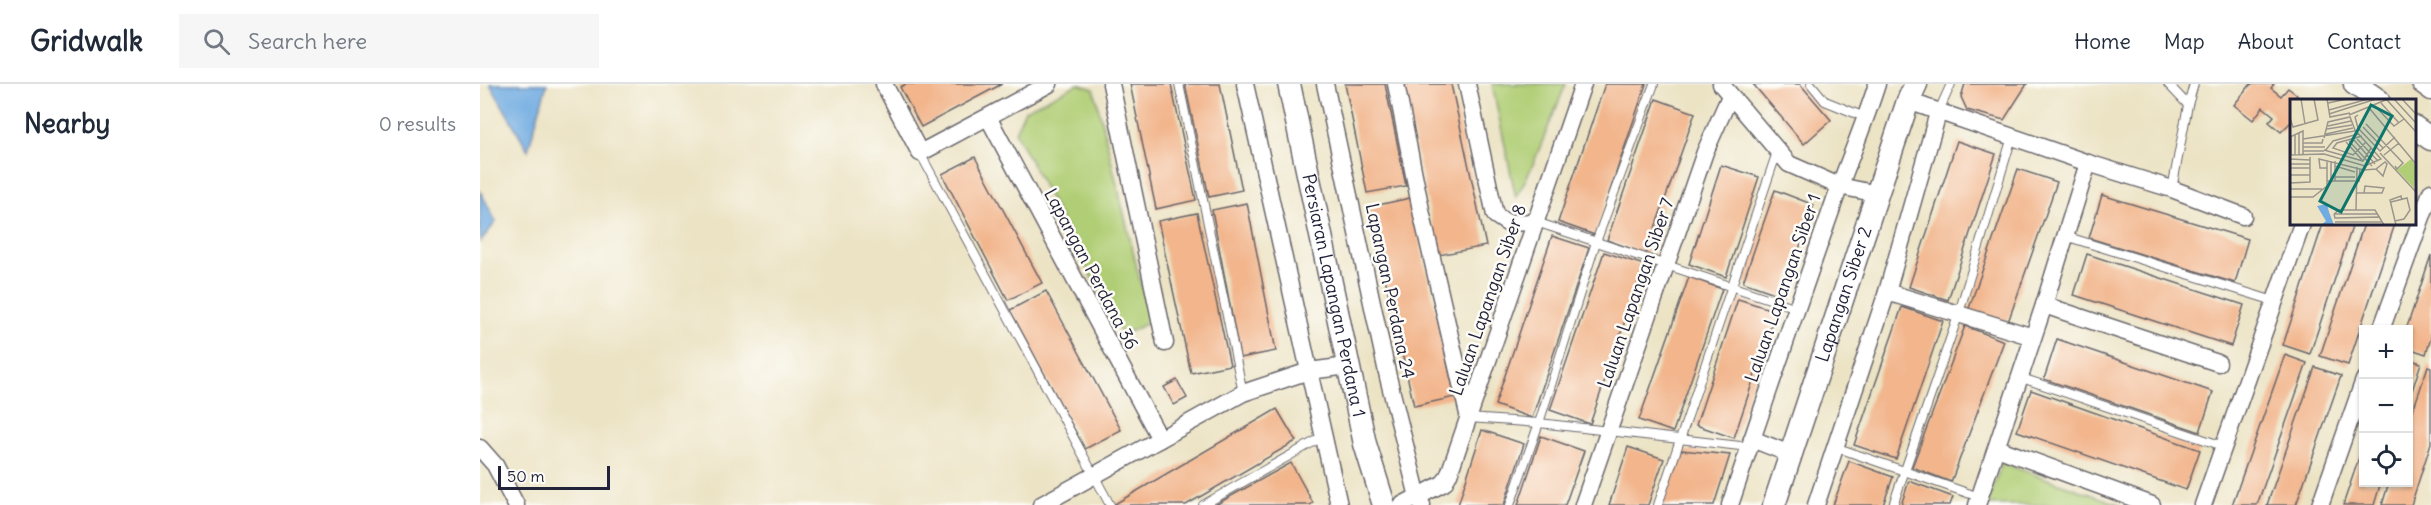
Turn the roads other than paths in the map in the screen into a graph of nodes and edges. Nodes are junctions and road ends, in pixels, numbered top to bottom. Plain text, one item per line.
1 (1049, 84) edge
2 (1111, 84) edge
3 (1179, 84) edge
4 (1245, 84) edge
5 (1289, 84) edge
6 (1325, 84) edge
7 (1396, 84) edge
8 (1467, 84) edge
9 (1583, 84) edge
10 (1654, 84) edge
11 (1810, 84) edge
12 (1877, 84) edge
13 (1951, 84) edge
14 (2168, 84) edge
15 (2194, 84) edge
16 (2420, 84) edge
17 (887, 85) edge
18 (1725, 90) edge
19 (1912, 92) edge
20 (2431, 92) edge
21 (2188, 105) junction
22 (1938, 113) junction
23 (988, 117) junction
24 (1866, 118) junction
25 (2416, 128) edge
26 (2013, 136) junction
27 (2431, 139) edge
28 (1777, 152) junction
29 (920, 153) junction
30 (2088, 163) junction
31 (1839, 186) junction
32 (2172, 189) junction
33 (2431, 192) edge
34 (1878, 194) junction
35 (2243, 216) dead end
36 (1536, 222) junction
37 (2302, 225) edge
38 (2066, 236) junction
39 (1596, 242) junction
40 (1666, 265) junction
41 (1731, 286) junction
42 (1887, 292) junction
43 (2274, 301) junction
44 (2044, 306) junction
45 (1797, 308) junction
46 (1958, 316) junction
47 (2383, 325) edge
48 (2032, 337) junction
49 (1165, 343) dead end
50 (2218, 363) dead end
51 (1348, 366) junction
52 (1309, 371) junction
53 (2019, 377) junction
54 (1243, 393) junction
55 (2359, 394) edge
56 (1469, 418) junction
57 (1539, 423) junction
58 (1608, 431) junction
59 (1324, 436) junction
60 (1160, 439) junction
61 (1681, 440) junction
62 (1750, 443) junction
63 (2223, 446) junction
64 (1835, 447) junction
65 (480, 448) edge
66 (1997, 448) junction
67 (1790, 454) junction
68 (1905, 471) junction
69 (1094, 475) junction
70 (1420, 501) edge
71 (1978, 501) edge
72 (516, 505) edge
73 (1041, 505) edge
74 (1110, 505) edge
75 (1203, 505) edge
76 (1340, 505) edge
77 (1384, 505) edge
78 (1402, 505) edge
79 (1510, 505) edge
80 (1582, 505) edge
81 (1658, 505) edge
82 (1730, 505) edge
83 (1774, 505) edge
84 (1816, 505) edge
85 (1893, 505) edge
86 (2152, 505) edge
87 (2203, 505) edge
88 (2320, 505) edge

1 - 23 street
2 - 49 street
3 - 54 lane
4 - 52 street
5 - 51 street, Persiaran Lapangan Perdana 1
6 - 70 street, Lapangan Perdana 24
7 - 56 street
8 - 36 street
9 - 36 street, Laluan Lapangan Siber 8
10 - 39 lane
11 - 24 lane
12 - 24 street, Laluan Lapangan Siber 1
13 - 22 lane
14 - 21 lane
15 - 21 lane
16 - 20 street
17 - 29 street
18 - 28 street
18 - 40 street, Laluan Lapangan Siber 7
19 - 22 street
19 - 34 street, Lapangan Siber 2
21 - 32 lane
22 - 26 street
22 - 42 street
23 - 29 street
23 - 60 street, Lapangan Perdana 36
24 - 31 street, Laluan Lapangan Siber 1
25 - 27 street
26 - 30 street
26 - 46 lane
28 - 31 street
28 - 41 lane
29 - 69 lane
30 - 32 street
30 - 38 street
31 - 34 street
31 - 45 street, Laluan Lapangan Siber 1
32 - 35 street
33 - 47 street
34 - 67 street, Lapangan Siber 2
36 - 39 lane
36 - 56 street, Laluan Lapangan Siber 8
37 - 43 street
38 - 43 lane
38 - 44 street
39 - 40 lane
39 - 57 lane
40 - 41 lane
40 - 58 street, Laluan Lapangan Siber 7
41 - 45 lane
41 - 61 lane
42 - 46 street
42 - 64 street
43 - 63 street
44 - 48 street
44 - 50 street
45 - 62 street, Laluan Lapangan Siber 1
46 - 48 street
46 - 68 lane
48 - 53 street
51 - 52 street
51 - 77 street, Persiaran Lapangan Perdana 1
52 - 54 street
52 - 59 street
53 - 63 lane
53 - 66 street
54 - 60 street
55 - 88 street
56 - 57 lane
56 - 70 street, Laluan Lapangan Siber 8
57 - 58 lane
57 - 79 lane
58 - 61 lane
58 - 80 street, Laluan Lapangan Siber 7
59 - 75 lane
59 - 76 street
60 - 69 street
61 - 62 lane
61 - 81 lane
62 - 67 street
62 - 82 street, Laluan Lapangan Siber 1
63 - 87 street
64 - 68 lane
64 - 84 street
65 - 72 street
66 - 71 street
66 - 86 street
67 - 83 street, Lapangan Siber 2
68 - 71 lane
68 - 85 lane
69 - 73 street
69 - 74 lane
70 - 78 street, Laluan Lapangan Siber 8

